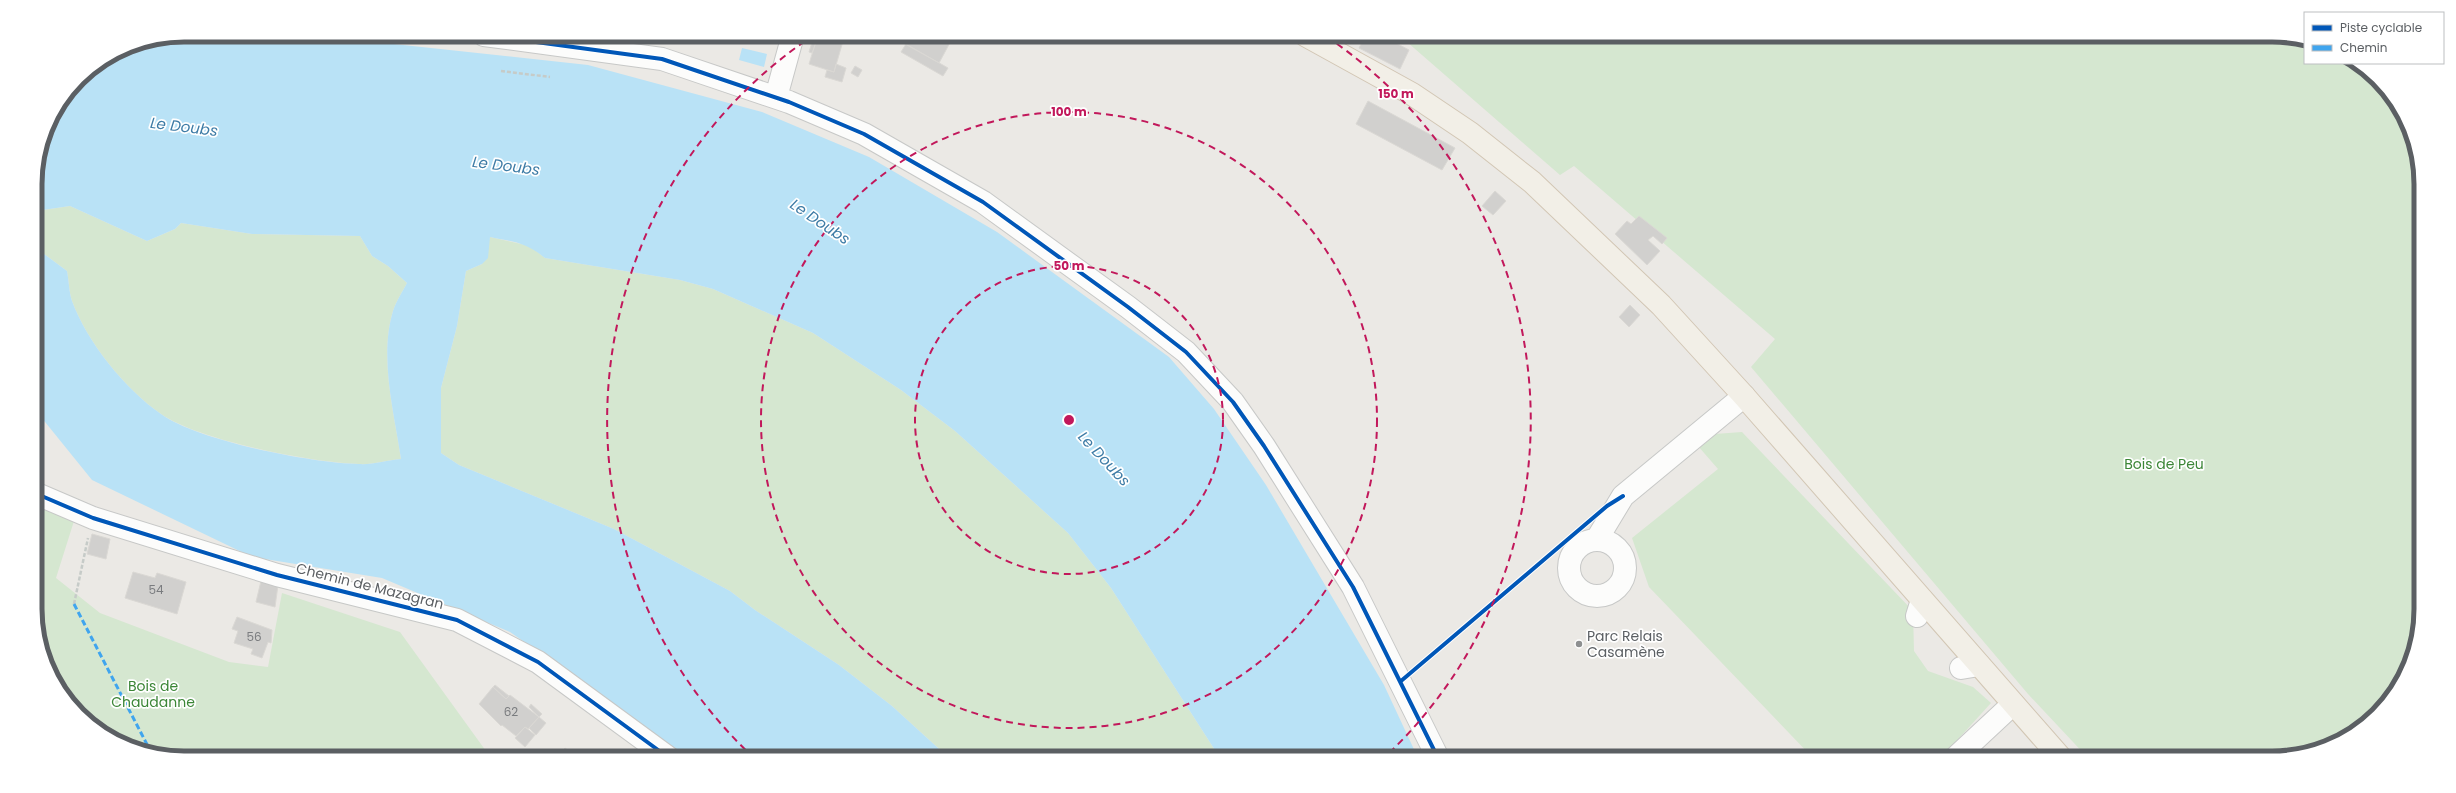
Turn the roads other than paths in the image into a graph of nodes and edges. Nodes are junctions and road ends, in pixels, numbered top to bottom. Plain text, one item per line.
1 (538, 42) edge
2 (791, 42) edge
3 (1318, 42) edge
4 (776, 97) junction
5 (1744, 396) junction
6 (42, 496) edge
7 (1602, 540) dead end
8 (2013, 704) junction
9 (659, 751) edge
10 (1435, 751) edge
11 (1963, 751) edge
12 (2055, 751) edge

1 - 4 street
2 - 4 street
3 - 5 main road
4 - 10 street
5 - 7 street
5 - 8 main road
6 - 9 street, Chemin de Mazagran
8 - 11 street
8 - 12 main road

